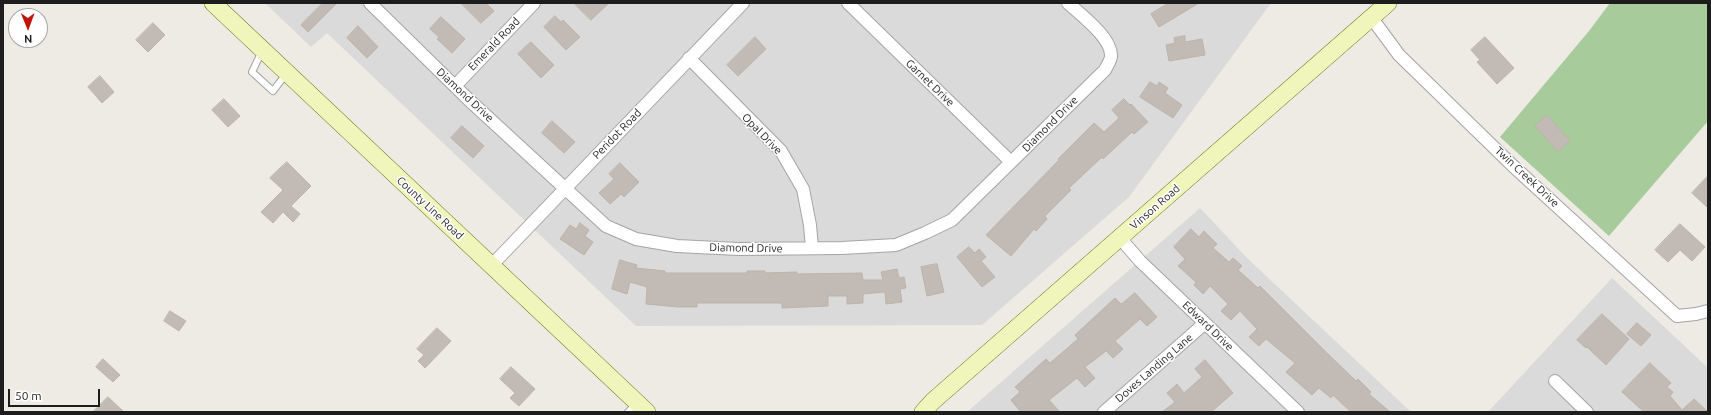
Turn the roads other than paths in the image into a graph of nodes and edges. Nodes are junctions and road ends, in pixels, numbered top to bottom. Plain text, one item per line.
1 (213, 3) edge
2 (370, 3) edge
3 (534, 3) edge
4 (743, 3) edge
5 (848, 3) edge
6 (1068, 3) edge
7 (1388, 3) edge
8 (1372, 17) junction
9 (262, 50) junction
10 (689, 58) junction
11 (287, 73) junction
12 (455, 86) junction
13 (1012, 162) junction
14 (566, 188) junction
15 (1120, 238) junction
16 (812, 248) junction
17 (491, 266) junction
18 (1702, 313) edge
19 (1204, 323) junction
20 (1555, 381) dead end
21 (638, 409) edge
22 (923, 412) edge
23 (1104, 412) edge
24 (1298, 412) edge
25 (1587, 412) edge

1 - 9 street, County Line Road
2 - 12 street, Diamond Drive
3 - 12 street, Emerald Road
4 - 10 street, Peridot Road
5 - 13 street, Garnet Drive
6 - 13 street, Diamond Drive
7 - 8 street, Vinson Road
8 - 15 street, Vinson Road
8 - 18 street, Twin Creek Drive
9 - 11 street, County Line Road
9 - 11 lane
10 - 14 street, Peridot Road
10 - 16 street, Opal Drive
11 - 17 street, County Line Road
12 - 14 street, Diamond Drive
13 - 16 street, Diamond Drive
14 - 16 street, Diamond Drive
14 - 17 street, Peridot Road
15 - 19 street, Edward Drive
15 - 22 street, Vinson Road
17 - 21 street, County Line Road
19 - 23 street, Doves Landing Lane
19 - 24 street, Edward Drive
20 - 25 street

